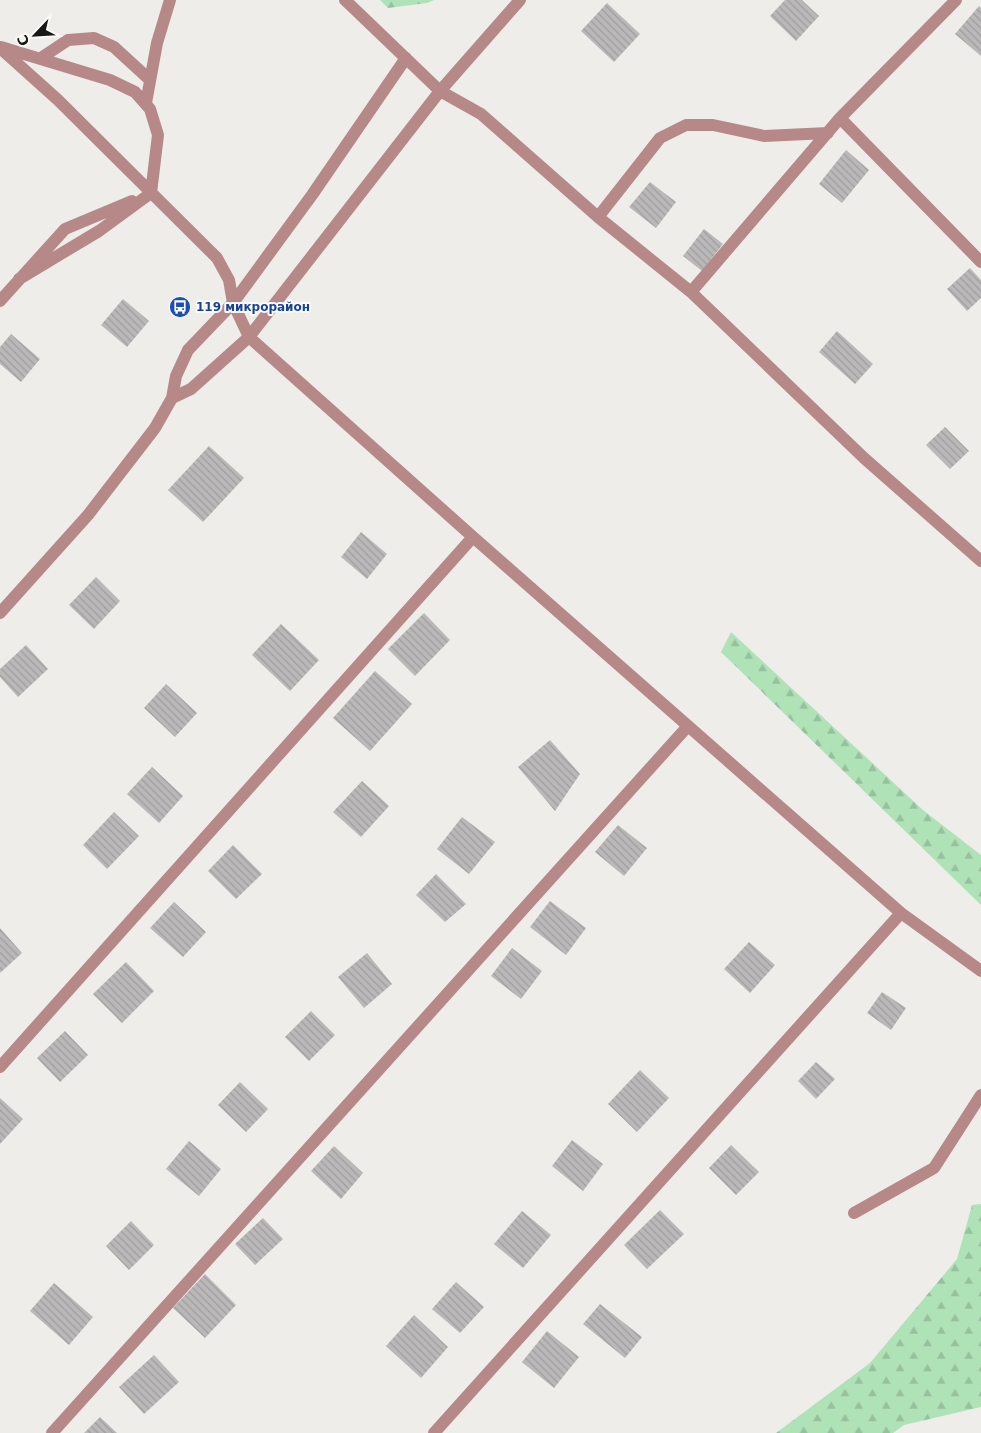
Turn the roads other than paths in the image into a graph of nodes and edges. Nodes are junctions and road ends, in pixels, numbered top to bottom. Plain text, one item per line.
1 (170, 0) edge
2 (345, 0) edge
3 (520, 0) edge
4 (956, 0) edge
5 (0, 48) edge
6 (41, 58) junction
7 (406, 58) junction
8 (150, 80) junction
9 (440, 91) junction
10 (146, 103) junction
11 (840, 118) junction
12 (828, 133) junction
13 (151, 193) junction
14 (598, 217) junction
15 (981, 262) edge
16 (19, 279) junction
17 (691, 292) junction
18 (0, 301) edge
19 (233, 303) junction
20 (249, 338) junction
21 (172, 398) junction
22 (473, 537) junction
23 (981, 561) edge
24 (0, 614) edge
25 (688, 726) junction
26 (901, 913) junction
27 (981, 970) edge
28 (0, 1067) edge
29 (981, 1095) edge
30 (854, 1213) dead end
31 (52, 1433) edge
32 (434, 1433) edge

1 - 8 street
2 - 7 street
3 - 9 street
4 - 11 street
5 - 6 street
5 - 13 street
6 - 8 street
6 - 10 street
7 - 9 street
7 - 19 street
8 - 10 street
9 - 14 street
9 - 20 street
10 - 13 street
11 - 12 street
11 - 15 street
12 - 14 street
12 - 17 street
13 - 16 street
13 - 16 street
13 - 19 street
14 - 17 street
16 - 18 street
17 - 23 street
19 - 20 street
19 - 21 street
20 - 21 street
20 - 22 street
21 - 24 street
22 - 25 street
22 - 28 street
25 - 26 street
25 - 31 street
26 - 27 street
26 - 32 street
29 - 30 street

